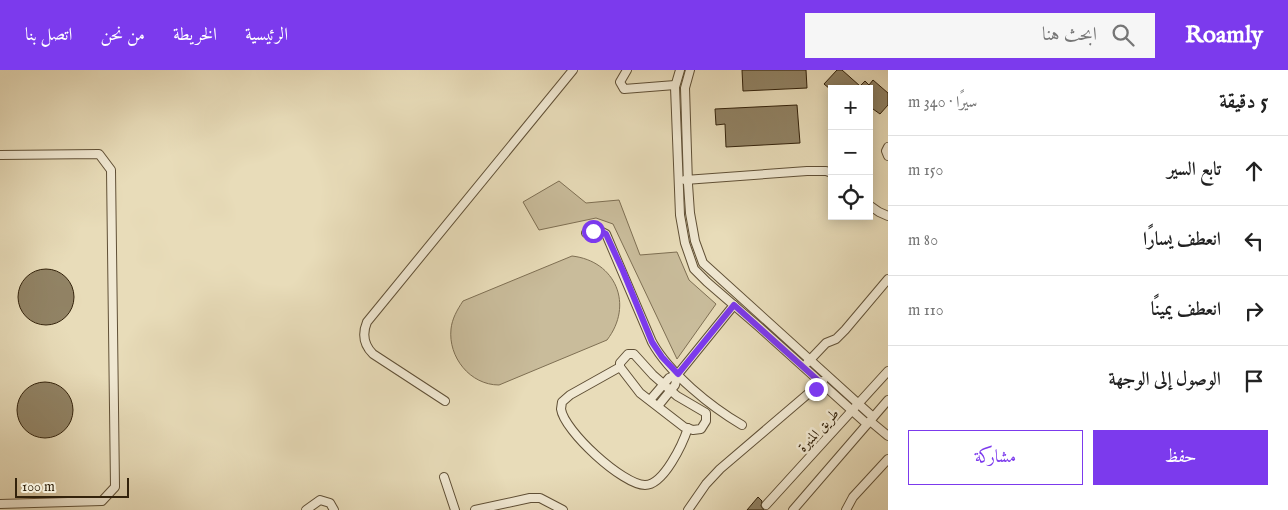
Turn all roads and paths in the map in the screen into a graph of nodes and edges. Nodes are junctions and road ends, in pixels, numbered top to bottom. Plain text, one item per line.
1 (573, 70) edge
2 (626, 70) edge
3 (680, 70) edge
4 (690, 70) edge
5 (676, 84) junction
6 (888, 147) edge
7 (0, 155) edge
8 (888, 156) edge
9 (828, 172) edge
10 (688, 179) junction
11 (678, 180) junction
12 (873, 208) edge
13 (888, 216) edge
14 (586, 233) dead end
15 (888, 279) edge
16 (734, 305) junction
17 (810, 360) junction
18 (620, 367) junction
19 (804, 367) junction
20 (888, 372) edge
21 (678, 374) junction
22 (828, 376) junction
23 (821, 383) junction
24 (664, 385) junction
25 (670, 391) junction
26 (650, 400) junction
27 (888, 400) edge
28 (445, 401) dead end
29 (859, 404) junction
30 (658, 406) junction
31 (852, 412) junction
32 (870, 421) junction
33 (742, 425) dead end
34 (688, 428) junction
35 (888, 436) edge
36 (888, 459) edge
37 (444, 477) dead end
38 (0, 504) edge
39 (766, 505) dead end
40 (306, 510) edge
41 (334, 510) edge
42 (455, 510) edge
43 (476, 510) edge
44 (563, 510) edge
45 (688, 510) edge
46 (793, 510) edge
47 (846, 510) edge

1 - 28 street
2 - 5 street
3 - 5 street
4 - 10 street
5 - 11 street
6 - 8 street
7 - 38 street
9 - 10 street
10 - 11 street
10 - 17 street
11 - 16 street
12 - 13 street
14 - 21 street
15 - 17 street
16 - 19 street
16 - 21 street
17 - 19 street
17 - 22 street
18 - 24 street
18 - 26 street
18 - 34 street
19 - 23 street
20 - 29 street, طريق المنيرة
21 - 24 street
21 - 25 street
21 - 33 street
22 - 23 street
22 - 29 street
23 - 31 street
23 - 45 street
24 - 25 street
24 - 26 street
25 - 30 street
25 - 34 street
26 - 30 street
27 - 32 street
29 - 31 street, طريق المنيرة
29 - 32 street
30 - 34 street
31 - 32 street
31 - 39 street, طريق المنيرة
32 - 35 street
32 - 46 street
36 - 47 street
37 - 42 street
40 - 41 street
43 - 44 street

